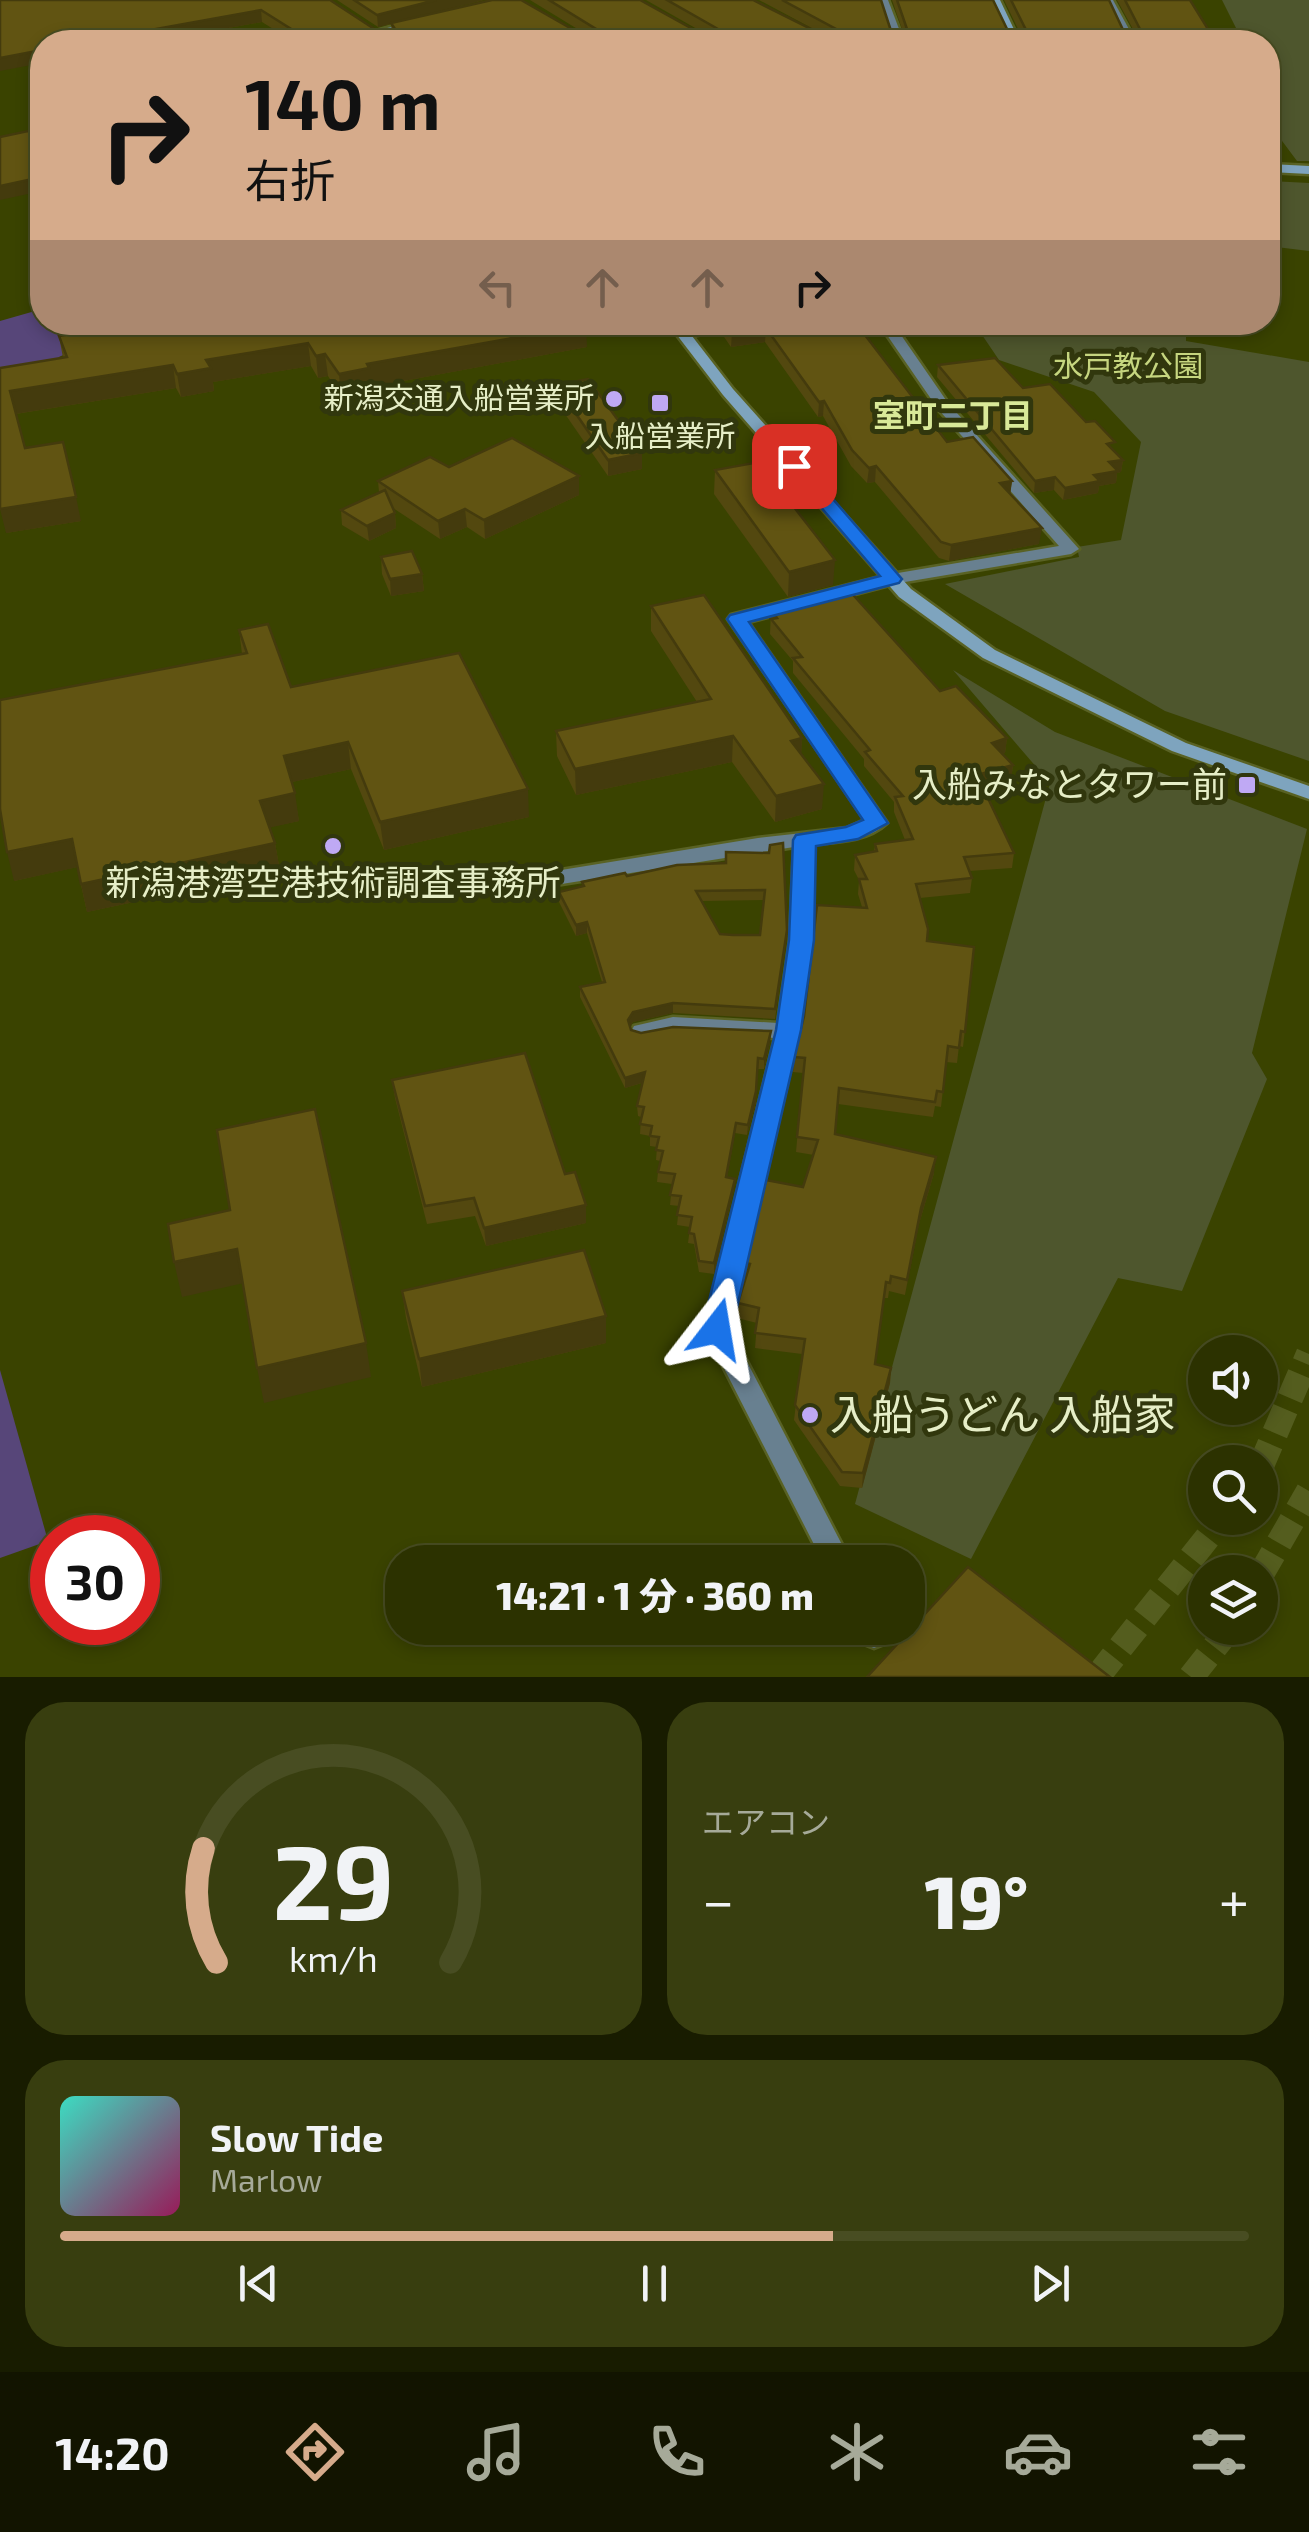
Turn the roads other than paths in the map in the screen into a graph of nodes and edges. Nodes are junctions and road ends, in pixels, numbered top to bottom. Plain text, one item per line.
1 (884, 0) edge
2 (995, 0) edge
3 (1108, 0) edge
4 (426, 20) edge
5 (362, 24) edge
6 (370, 30) edge
7 (386, 30) edge
8 (895, 30) edge
9 (1009, 30) edge
10 (1124, 30) edge
11 (1280, 169) edge
12 (1309, 170) edge
13 (683, 335) edge
14 (895, 335) edge
15 (892, 579) junction
16 (1309, 793) edge
17 (804, 840) junction
18 (549, 879) dead end
19 (788, 1030) junction
20 (642, 1032) edge
21 (828, 1545) edge

1 - 8 street
2 - 9 street
3 - 10 street
4 - 7 street
5 - 6 street
11 - 12 street
13 - 15 street
14 - 15 street
15 - 16 street
15 - 17 street
17 - 18 street
17 - 19 street
19 - 20 street
19 - 21 street

